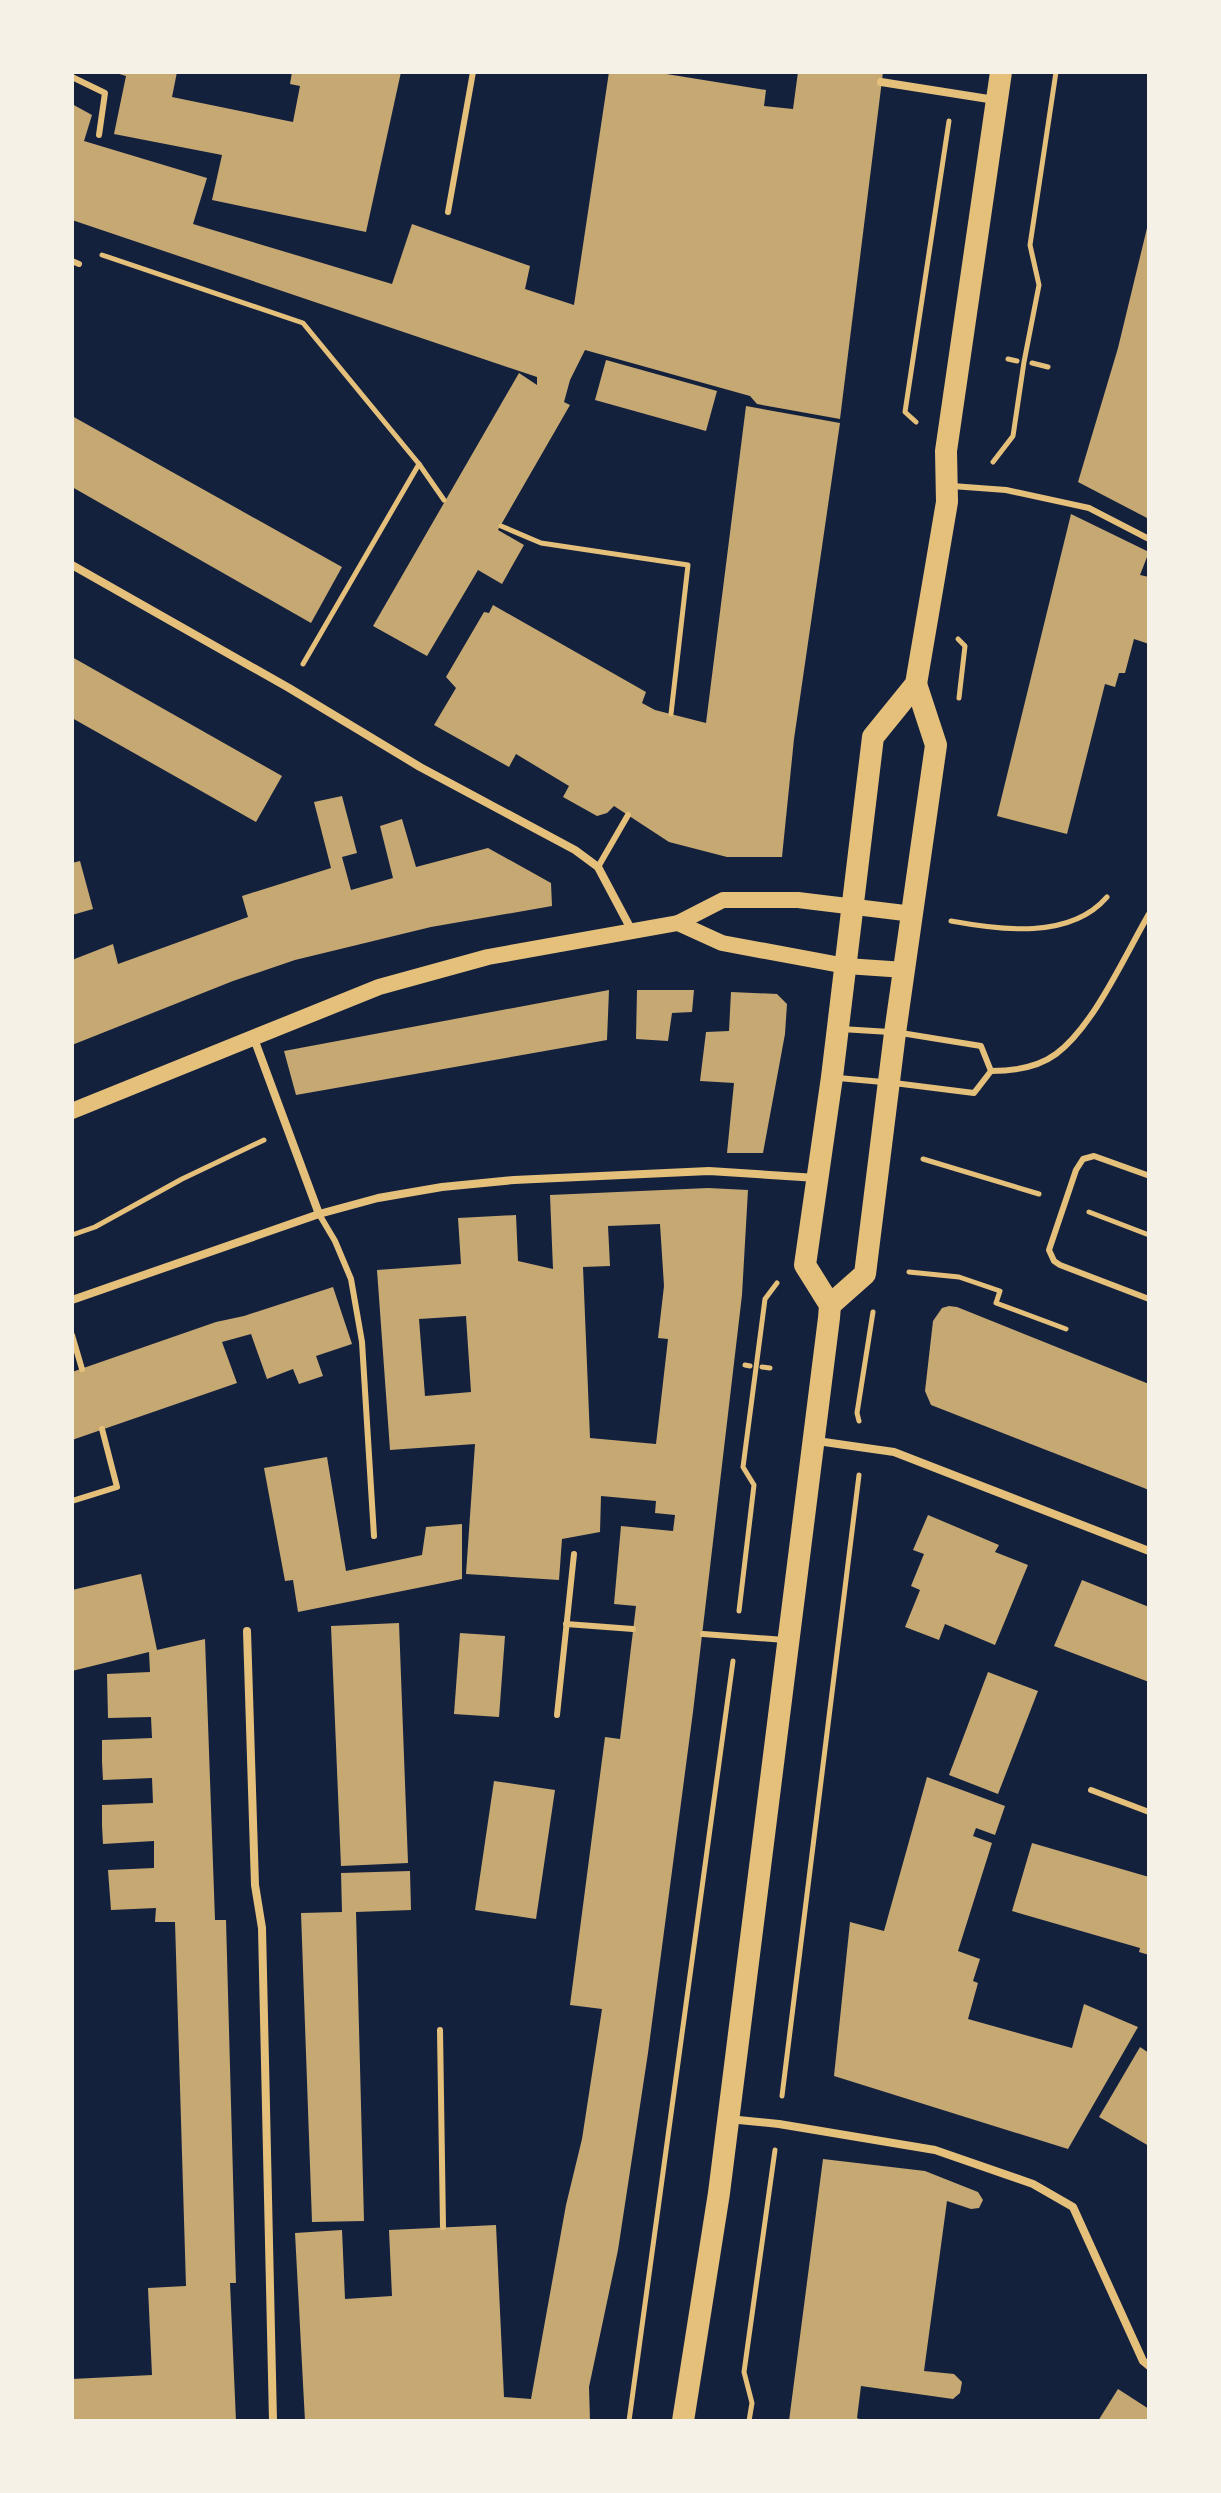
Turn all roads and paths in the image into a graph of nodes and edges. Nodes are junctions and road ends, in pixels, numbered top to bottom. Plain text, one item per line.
1 (473, 72) edge
2 (1001, 72) edge
3 (1056, 72) edge
4 (72, 77) edge
5 (881, 82) dead end
6 (997, 100) junction
7 (99, 135) dead end
8 (448, 212) dead end
9 (101, 255) dead end
10 (1008, 359) dead end
11 (1017, 361) dead end
12 (1032, 363) dead end
13 (1048, 367) dead end
14 (946, 451) junction
15 (419, 464) junction
16 (959, 487) junction
17 (444, 500) dead end
18 (501, 526) dead end
19 (1149, 539) edge
20 (72, 565) edge
21 (916, 684) junction
22 (289, 688) junction
23 (671, 714) dead end
24 (628, 815) dead end
25 (598, 867) junction
26 (1107, 897) dead end
27 (853, 907) junction
28 (913, 914) junction
29 (1149, 914) edge
30 (951, 921) dead end
31 (678, 923) junction
32 (632, 932) junction
33 (846, 966) junction
34 (905, 970) junction
35 (838, 1029) junction
36 (895, 1033) junction
37 (253, 1036) junction
38 (991, 1071) junction
39 (832, 1077) junction
40 (889, 1082) junction
41 (72, 1111) edge
42 (286, 1131) junction
43 (923, 1159) dead end
44 (1147, 1175) edge
45 (818, 1178) junction
46 (1039, 1194) dead end
47 (1084, 1210) dead end
48 (319, 1214) junction
49 (72, 1235) edge
50 (1149, 1235) edge
51 (909, 1272) dead end
52 (784, 1273) dead end
53 (875, 1298) dead end
54 (1149, 1299) edge
55 (72, 1300) edge
56 (830, 1305) junction
57 (1066, 1329) dead end
58 (72, 1335) edge
59 (762, 1367) dead end
60 (770, 1368) dead end
61 (82, 1369) dead end
62 (102, 1429) dead end
63 (813, 1441) junction
64 (862, 1446) junction
65 (72, 1501) edge
66 (374, 1536) dead end
67 (1149, 1551) edge
68 (574, 1554) dead end
69 (566, 1624) junction
70 (633, 1629) dead end
71 (247, 1631) dead end
72 (703, 1634) dead end
73 (736, 1636) junction
74 (789, 1640) junction
75 (557, 1715) dead end
76 (1091, 1790) dead end
77 (1149, 1812) edge
78 (440, 2030) dead end
79 (728, 2119) junction
80 (779, 2124) junction
81 (443, 2227) dead end
82 (1149, 2366) edge
83 (273, 2421) edge
84 (629, 2421) edge
85 (683, 2421) edge
86 (749, 2421) edge

1 - 8 lane
2 - 6 highway
3 - 16 path
4 - 7 lane
5 - 6 street
6 - 14 highway
6 - 14 path
9 - 15 path
10 - 11 path
12 - 13 path
14 - 16 highway
15 - 17 path
15 - 22 path
16 - 19 lane
16 - 21 highway
18 - 23 path
20 - 22 street
21 - 27 highway
21 - 28 highway
22 - 25 street
24 - 25 lane
25 - 32 street
26 - 30 path
27 - 28 main road
27 - 31 main road
27 - 33 highway
28 - 34 highway
29 - 38 lane
31 - 32 main road
31 - 33 main road
32 - 37 main road
33 - 34 main road
33 - 35 highway
34 - 36 highway
35 - 36 lane
35 - 39 highway
36 - 38 lane
36 - 40 highway
37 - 41 main road
37 - 42 street
38 - 40 lane
39 - 40 lane
39 - 45 highway
40 - 56 highway
42 - 48 street
42 - 49 path
43 - 46 path
44 - 54 lane
45 - 48 street
45 - 56 highway
47 - 50 path
48 - 55 street
48 - 66 lane
51 - 57 path
52 - 73 path
53 - 64 path
56 - 63 highway
58 - 61 lane
59 - 60 path
62 - 65 lane
63 - 64 street
63 - 74 highway
64 - 67 street
64 - 80 path
68 - 69 lane
69 - 70 lane
69 - 75 lane
71 - 83 street
72 - 73 lane
73 - 74 lane
73 - 84 path
74 - 79 highway
76 - 77 lane
78 - 81 lane
79 - 80 street
79 - 85 highway
80 - 82 street
80 - 86 path

